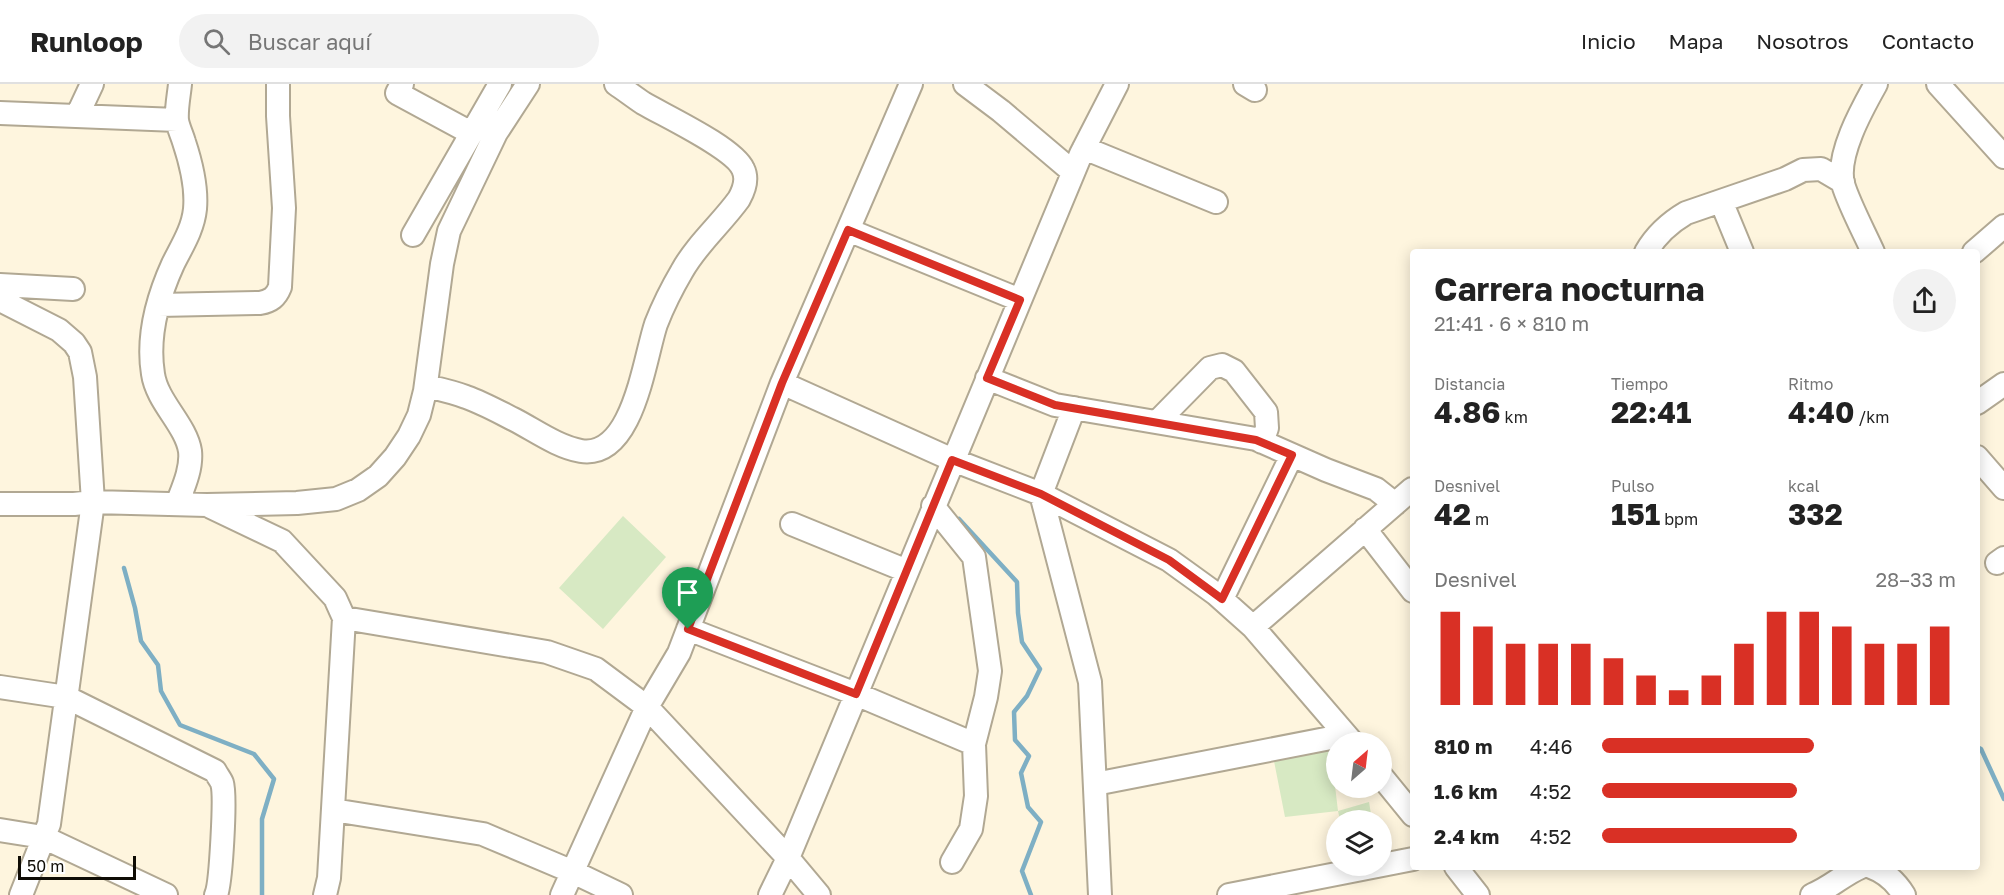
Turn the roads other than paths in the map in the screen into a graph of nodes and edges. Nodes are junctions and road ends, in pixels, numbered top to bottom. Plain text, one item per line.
1 (92, 84) edge
2 (180, 84) edge
3 (278, 84) edge
4 (402, 84) edge
5 (500, 84) edge
6 (528, 84) edge
7 (616, 84) edge
8 (911, 84) edge
9 (964, 84) edge
10 (1117, 84) edge
11 (1876, 84) edge
12 (1938, 84) edge
13 (0, 113) edge
14 (77, 116) junction
15 (177, 120) junction
16 (471, 133) junction
17 (1084, 148) junction
18 (2004, 157) edge
19 (1073, 172) junction
20 (1843, 182) junction
21 (1721, 201) junction
22 (1216, 202) dead end
23 (2004, 226) edge
24 (848, 230) junction
25 (413, 235) dead end
26 (1648, 249) edge
27 (1741, 249) edge
28 (1872, 249) edge
29 (1977, 249) edge
30 (0, 285) edge
31 (73, 289) dead end
32 (0, 300) edge
33 (1020, 300) junction
34 (159, 305) junction
35 (987, 378) junction
36 (782, 383) junction
37 (2004, 384) edge
38 (426, 386) junction
39 (1980, 401) edge
40 (1074, 408) junction
41 (1156, 422) junction
42 (1262, 442) junction
43 (1292, 455) junction
44 (952, 460) junction
45 (1980, 460) edge
46 (2004, 488) edge
47 (1410, 491) edge
48 (1041, 494) junction
49 (93, 502) junction
50 (0, 504) edge
51 (177, 504) junction
52 (1395, 504) junction
53 (207, 505) junction
54 (933, 506) junction
55 (792, 524) dead end
56 (1365, 529) junction
57 (907, 571) junction
58 (1410, 587) edge
59 (1222, 599) junction
60 (344, 618) junction
61 (1253, 627) junction
62 (688, 629) junction
63 (0, 687) edge
64 (856, 694) junction
65 (66, 697) junction
66 (647, 707) junction
67 (1343, 732) edge
68 (1326, 743) edge
69 (974, 744) junction
70 (1095, 784) junction
71 (1392, 789) edge
72 (333, 810) junction
73 (1410, 811) edge
74 (0, 830) edge
75 (44, 837) junction
76 (788, 858) junction
77 (1410, 860) edge
78 (952, 862) dead end
79 (1458, 870) edge
80 (1854, 870) edge
81 (1878, 870) edge
82 (573, 872) junction
83 (1287, 890) edge
84 (330, 893) edge
85 (21, 895) edge
86 (166, 895) edge
87 (216, 895) edge
88 (562, 895) edge
89 (621, 895) edge
90 (770, 895) edge
91 (819, 895) edge
92 (1100, 895) edge
93 (1229, 895) edge
94 (1478, 895) edge
95 (1812, 895) edge
96 (1904, 895) edge

1 - 14 street
2 - 15 street
3 - 34 street
4 - 16 street
5 - 16 street
6 - 38 street
7 - 38 street
8 - 24 street
9 - 19 street
10 - 17 street
11 - 20 street
12 - 18 street
13 - 14 street
14 - 15 street
15 - 34 street
16 - 25 street
17 - 19 street
17 - 22 street
19 - 33 street
20 - 21 street
20 - 28 street
21 - 26 street
21 - 27 street
23 - 29 street
24 - 33 street
24 - 36 street
30 - 31 street
32 - 49 street
33 - 35 street
34 - 51 street
35 - 40 street
35 - 44 street
36 - 44 street
36 - 62 street
37 - 39 street
38 - 53 street
40 - 41 street
40 - 48 street
41 - 42 street
41 - 42 street
42 - 43 street
43 - 52 street
43 - 59 street
44 - 48 street
44 - 54 street
45 - 46 street
47 - 52 street
48 - 59 street
48 - 70 street
49 - 50 street
49 - 51 street
49 - 65 street
51 - 53 street
52 - 56 street
53 - 60 street
54 - 57 street
54 - 69 street
55 - 57 street
56 - 58 street
56 - 61 street
57 - 64 street
59 - 61 street
60 - 66 street
60 - 72 street
61 - 67 street
62 - 64 street
62 - 66 street
63 - 65 street
64 - 69 street
64 - 76 street
65 - 75 street
65 - 87 street
66 - 76 street
66 - 82 street
68 - 70 street
69 - 78 street
70 - 92 street
71 - 73 street
72 - 82 street
72 - 84 street
74 - 75 street
75 - 85 street
75 - 86 street
76 - 90 street
76 - 91 street
77 - 83 street
79 - 94 street
80 - 95 street
81 - 96 street
82 - 88 street
82 - 89 street
83 - 93 street

